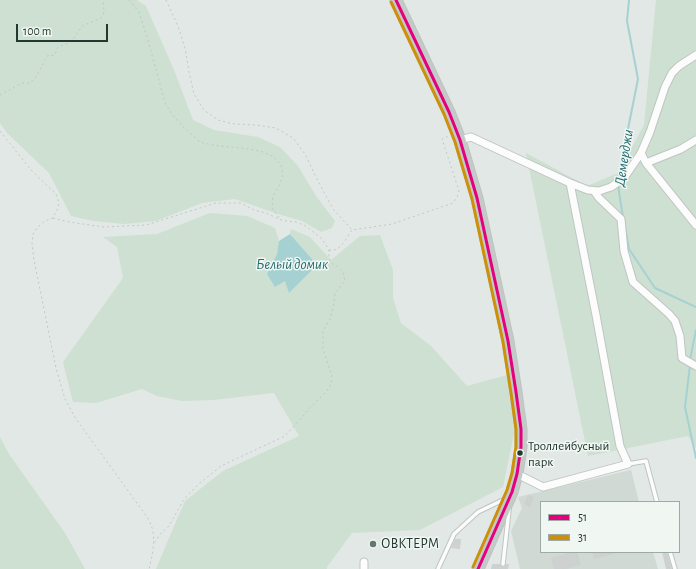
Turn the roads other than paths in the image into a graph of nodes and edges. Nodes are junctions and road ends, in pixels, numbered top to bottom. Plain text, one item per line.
1 (396, 0) edge
2 (696, 54) edge
3 (458, 136) junction
4 (696, 140) edge
5 (641, 152) junction
6 (646, 163) junction
7 (570, 183) junction
8 (594, 190) junction
9 (696, 225) edge
10 (696, 366) edge
11 (628, 464) junction
12 (517, 474) junction
13 (510, 497) junction
14 (657, 501) edge
15 (670, 553) edge
16 (504, 564) dead end
17 (438, 569) edge
18 (478, 569) edge
19 (675, 569) edge

1 - 3 highway
2 - 5 street
3 - 7 street
3 - 12 highway
4 - 6 street
5 - 6 street
5 - 8 street
6 - 9 street
7 - 8 street
7 - 11 street
8 - 10 street
11 - 12 street
11 - 14 lane
12 - 13 highway
13 - 16 lane
13 - 17 lane
13 - 18 highway
15 - 19 lane

